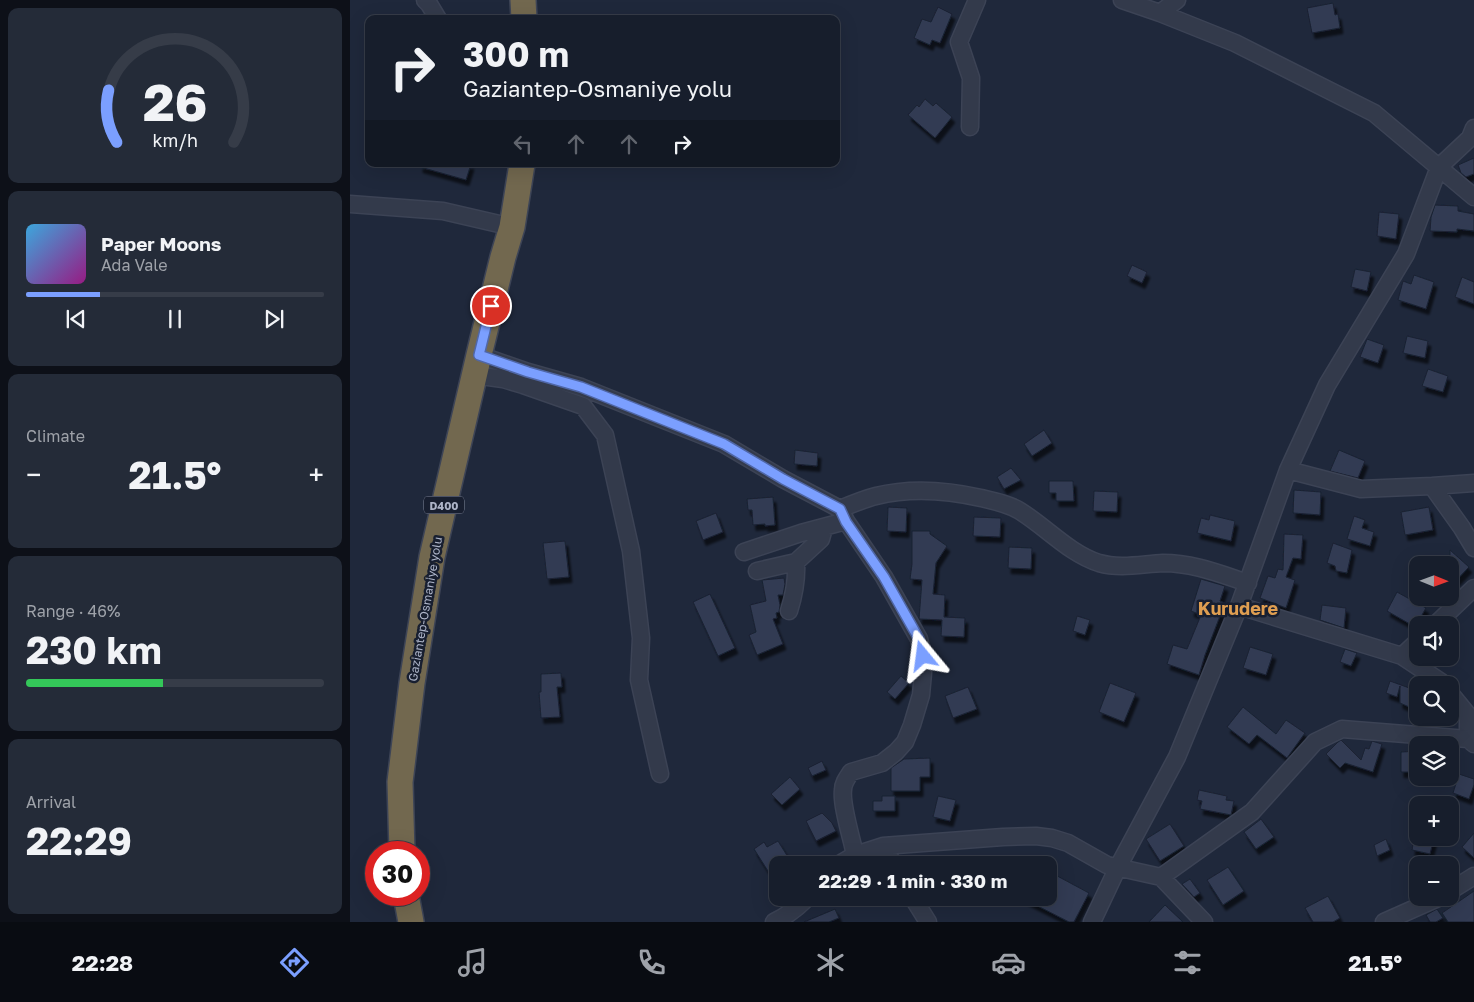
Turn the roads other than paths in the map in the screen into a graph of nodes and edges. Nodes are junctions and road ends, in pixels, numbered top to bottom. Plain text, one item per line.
1 (425, 0) edge
2 (523, 0) edge
3 (977, 0) edge
4 (1122, 0) edge
5 (1177, 0) edge
6 (1160, 13) junction
7 (435, 15) edge
8 (524, 15) edge
9 (970, 127) dead end
10 (1474, 128) edge
11 (522, 167) edge
12 (1439, 167) junction
13 (1474, 197) edge
14 (350, 204) edge
15 (512, 227) junction
16 (477, 365) junction
17 (1288, 470) junction
18 (1474, 483) edge
19 (1432, 486) junction
20 (843, 515) junction
21 (824, 528) junction
22 (1474, 548) edge
23 (744, 552) dead end
24 (796, 562) junction
25 (756, 571) dead end
26 (1248, 583) junction
27 (1474, 588) edge
28 (1239, 606) junction
29 (789, 611) dead end
30 (1444, 616) edge
31 (1409, 649) edge
32 (1402, 656) junction
33 (1432, 676) edge
34 (1459, 704) edge
35 (1471, 741) edge
36 (660, 774) dead end
37 (402, 841) edge
38 (883, 846) junction
39 (855, 855) joint
40 (889, 856) edge
41 (1118, 867) junction
42 (1161, 876) junction
43 (1474, 876) edge
44 (1459, 885) edge
45 (408, 906) edge
46 (799, 906) edge
47 (918, 906) edge
48 (1420, 906) edge
49 (411, 922) edge
50 (774, 922) edge
51 (928, 922) edge
52 (1092, 922) edge
53 (1204, 922) edge
54 (1384, 922) edge

1 - 7 street
2 - 8 highway
3 - 9 street
4 - 6 street
5 - 6 street
6 - 12 street
10 - 12 street
11 - 15 highway, Gaziantep-Osmaniye yolu / D400
12 - 13 street
12 - 17 street
14 - 15 street
15 - 16 highway, Gaziantep-Osmaniye yolu / D400
16 - 20 street
16 - 36 street
16 - 37 highway, Gaziantep-Osmaniye yolu / D400
17 - 19 street
17 - 26 street
18 - 19 street
19 - 22 street
20 - 21 street
20 - 26 street
20 - 39 street
21 - 23 street
21 - 24 street
24 - 25 street
24 - 29 street
26 - 28 street
27 - 30 street
28 - 32 street
28 - 41 street
31 - 32 street
32 - 33 street
34 - 35 street
35 - 42 street
38 - 39 street
38 - 40 street
38 - 41 street
41 - 42 street
41 - 52 street
42 - 53 street
43 - 44 street
45 - 49 highway
46 - 50 street
47 - 51 street
48 - 54 street

